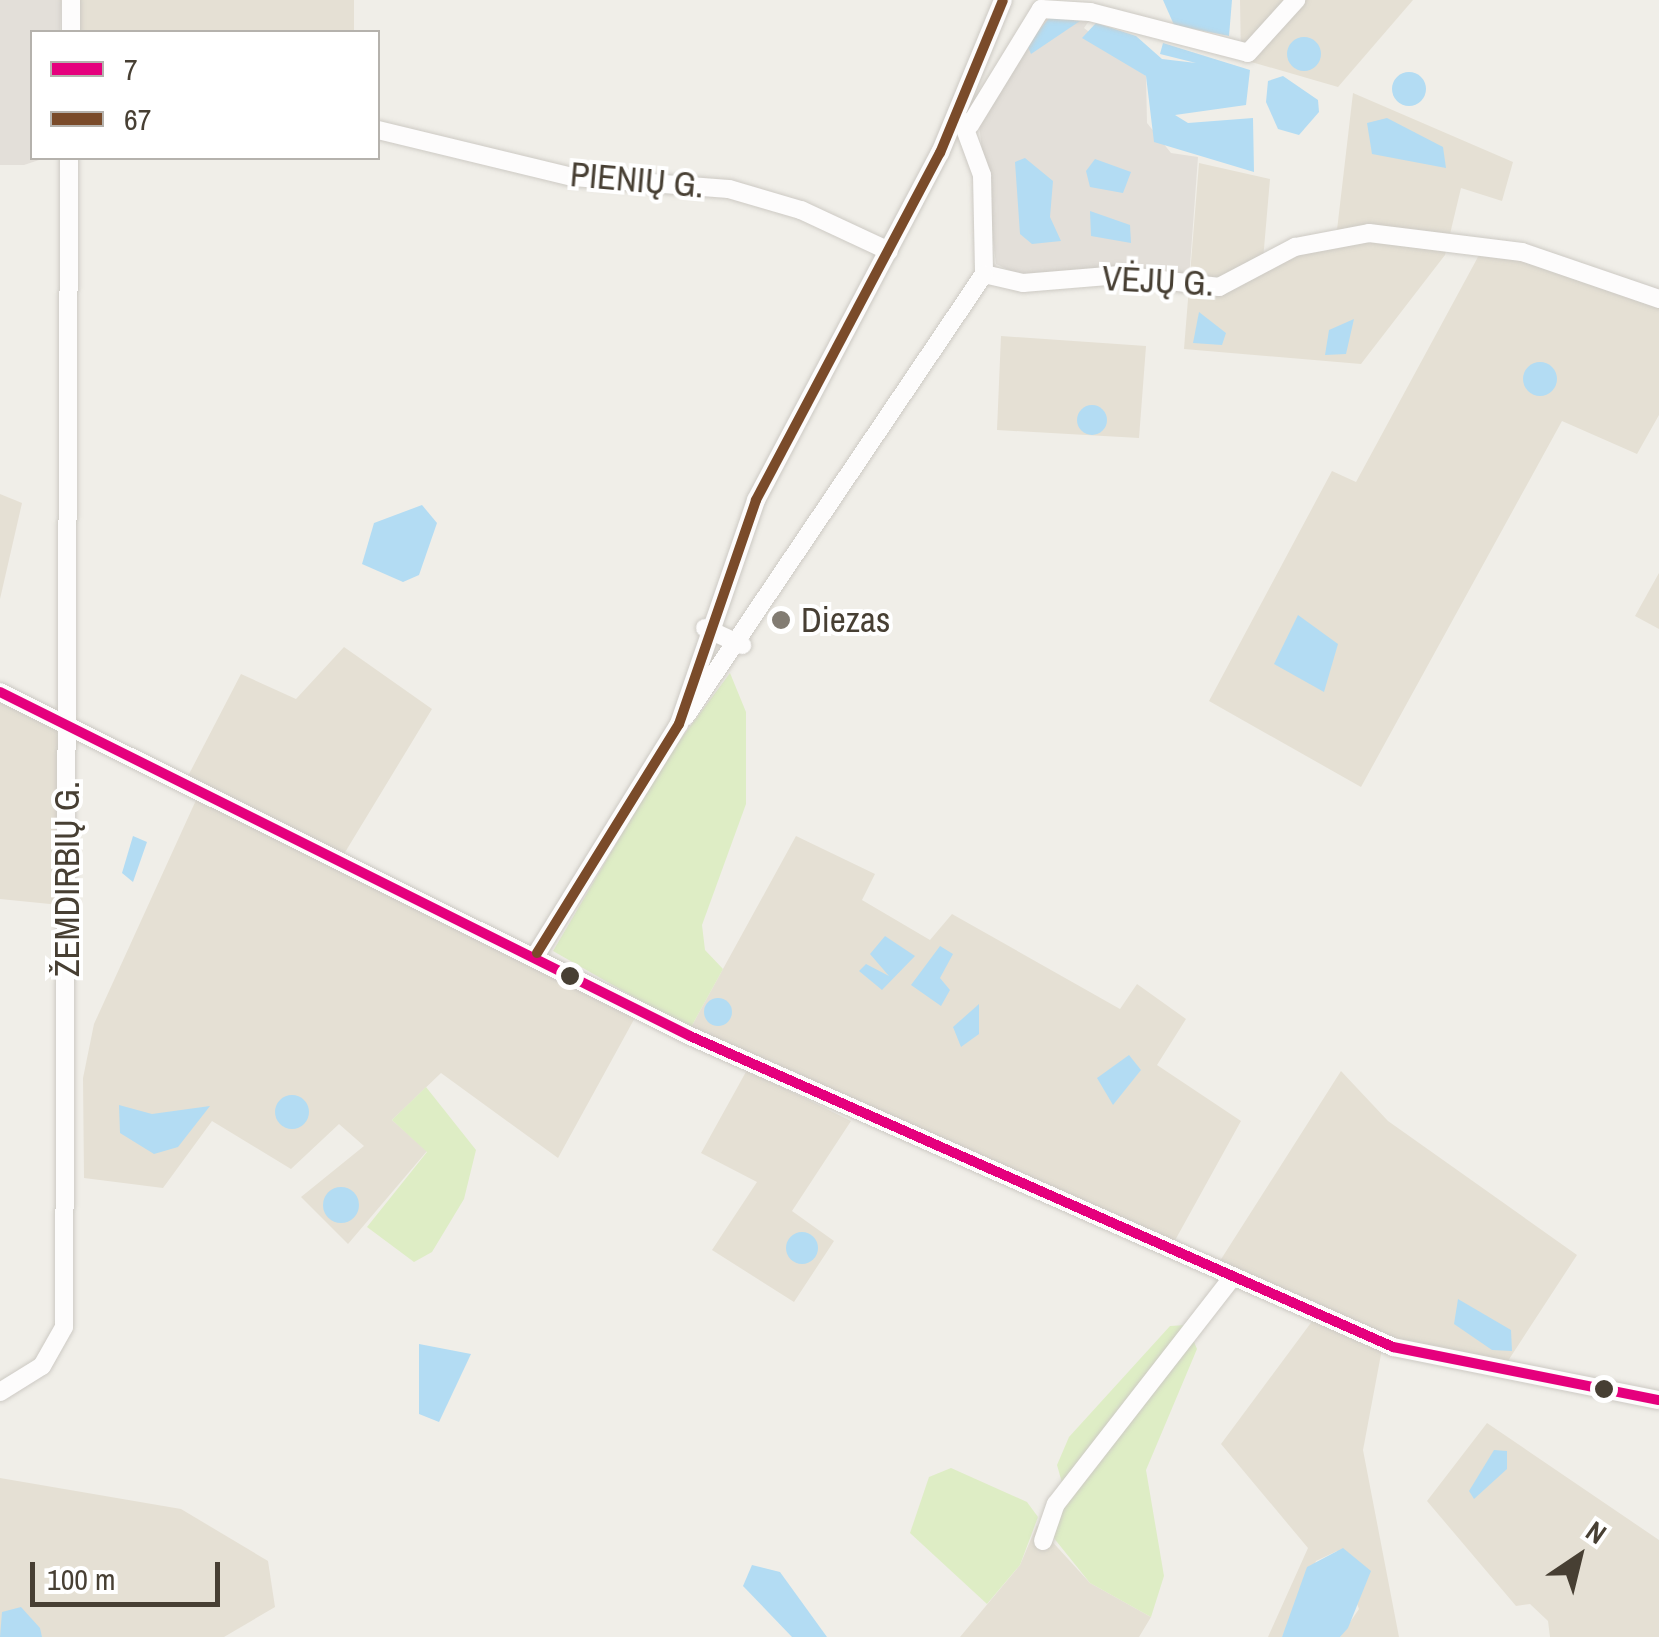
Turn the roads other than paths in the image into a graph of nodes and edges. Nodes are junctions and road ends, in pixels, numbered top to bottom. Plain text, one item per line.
1 (71, 0) edge
2 (1002, 0) edge
3 (1296, 0) edge
4 (71, 30) edge
5 (963, 121) junction
6 (380, 130) edge
7 (69, 160) edge
8 (889, 252) junction
9 (984, 274) junction
10 (1659, 299) edge
11 (705, 628) junction
12 (742, 645) junction
13 (0, 692) edge
14 (679, 724) junction
15 (67, 725) junction
16 (537, 953) junction
17 (1232, 1278) junction
18 (0, 1392) edge
19 (1659, 1400) edge
20 (1043, 1542) dead end

1 - 4 street
2 - 5 street
3 - 5 street
5 - 8 street
5 - 9 street
6 - 8 street, PIENIŲ G.
7 - 15 street, ŽEMDIRBIŲ G.
8 - 11 street
9 - 10 street, VĖJŲ G.
9 - 12 street
11 - 12 street
11 - 14 street
12 - 14 street
13 - 15 street
14 - 16 street
15 - 16 street
15 - 18 street, ŽEMDIRBIŲ G.
16 - 17 street
17 - 19 street
17 - 20 street

